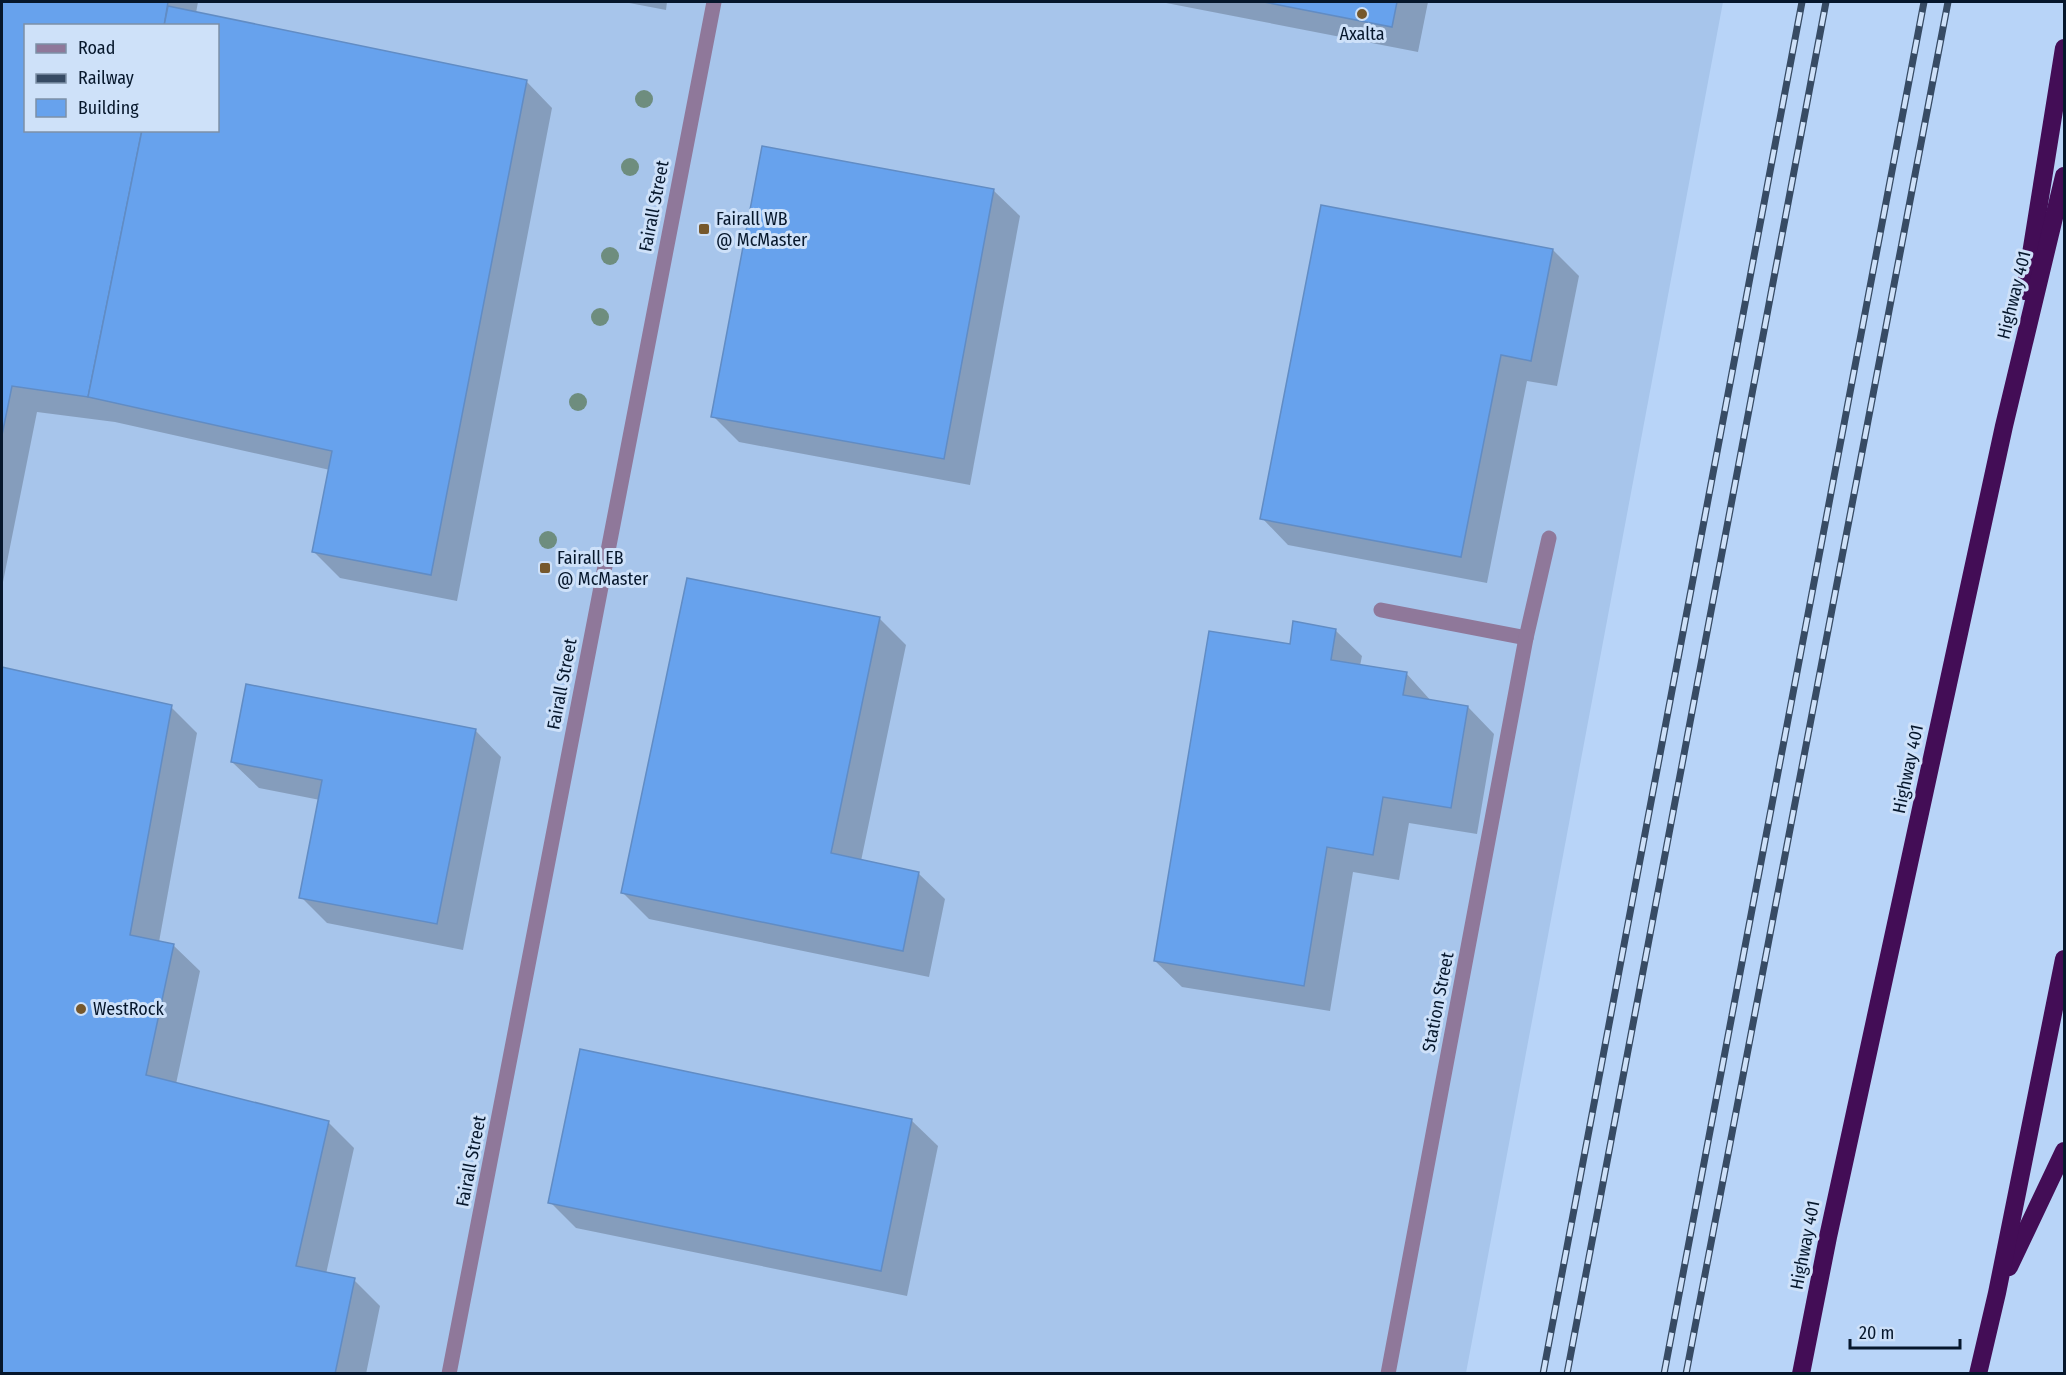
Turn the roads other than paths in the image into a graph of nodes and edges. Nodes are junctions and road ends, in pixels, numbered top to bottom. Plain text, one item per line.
1 (714, 2) edge
2 (2064, 48) edge
3 (2064, 176) edge
4 (2004, 426) junction
5 (1549, 538) dead end
6 (1381, 610) dead end
7 (1526, 638) junction
8 (2064, 958) edge
9 (2064, 1151) edge
10 (1997, 1293) junction
11 (449, 1374) edge
12 (1388, 1374) edge
13 (1802, 1374) edge
14 (1977, 1374) edge

1 - 11 street, Fairall Street
2 - 4 highway
3 - 4 highway, Highway 401
4 - 13 highway, Highway 401
5 - 7 street, Station Street
6 - 7 street
7 - 12 street, Station Street
8 - 10 highway
9 - 10 highway
10 - 14 highway

